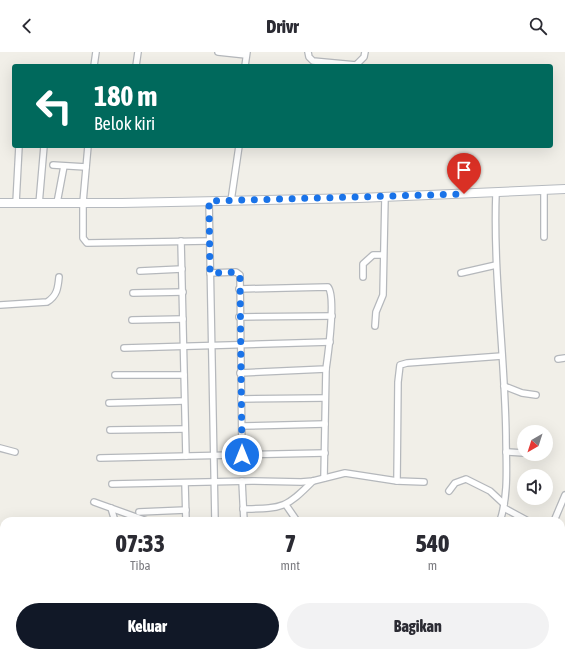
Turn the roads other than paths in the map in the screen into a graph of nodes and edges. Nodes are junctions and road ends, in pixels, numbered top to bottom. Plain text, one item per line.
1 (96, 52) edge
2 (138, 52) edge
3 (218, 52) edge
4 (308, 52) edge
5 (365, 52) edge
6 (247, 53) edge
7 (94, 64) edge
8 (136, 64) edge
9 (245, 64) edge
10 (345, 64) edge
11 (357, 64) edge
12 (19, 148) edge
13 (44, 148) edge
14 (88, 148) edge
15 (239, 148) edge
16 (53, 165) dead end
17 (64, 166) junction
18 (86, 167) junction
19 (565, 189) edge
20 (544, 190) junction
21 (496, 193) junction
22 (385, 197) junction
23 (209, 201) junction
24 (231, 201) junction
25 (83, 202) junction
26 (0, 203) edge
27 (16, 203) junction
28 (57, 203) junction
29 (38, 204) junction
30 (544, 237) dead end
31 (182, 241) junction
32 (210, 241) junction
33 (383, 255) junction
34 (496, 265) junction
35 (182, 269) junction
36 (140, 270) dead end
37 (461, 272) dead end
38 (210, 273) junction
39 (59, 277) dead end
40 (363, 277) dead end
41 (239, 289) junction
42 (183, 292) junction
43 (133, 293) dead end
44 (0, 305) edge
45 (332, 316) junction
46 (239, 317) junction
47 (183, 319) junction
48 (132, 320) dead end
49 (375, 326) dead end
50 (330, 342) junction
51 (240, 345) junction
52 (183, 346) junction
53 (212, 346) junction
54 (124, 348) dead end
55 (502, 356) junction
56 (565, 358) edge
57 (558, 359) dead end
58 (326, 369) junction
59 (240, 372) junction
60 (115, 375) dead end
61 (184, 375) junction
62 (504, 386) junction
63 (536, 394) dead end
64 (325, 398) junction
65 (241, 399) junction
66 (184, 401) junction
67 (109, 403) dead end
68 (325, 424) junction
69 (242, 426) junction
70 (185, 429) junction
71 (110, 430) dead end
72 (0, 448) edge
73 (15, 452) dead end
74 (506, 452) junction
75 (324, 453) junction
76 (517, 453) edge
77 (213, 455) junction
78 (242, 455) junction
79 (186, 456) junction
80 (100, 458) dead end
81 (324, 478) junction
82 (242, 481) junction
83 (313, 481) junction
84 (397, 481) junction
85 (214, 482) junction
86 (424, 482) dead end
87 (185, 483) junction
88 (112, 484) dead end
89 (449, 491) dead end
90 (565, 495) edge
91 (94, 502) dead end
92 (286, 505) junction
93 (504, 506) junction
94 (111, 508) junction
95 (243, 508) junction
96 (563, 508) edge
97 (186, 510) junction
98 (139, 512) dead end
99 (113, 517) edge
100 (136, 517) edge
101 (186, 517) edge
102 (215, 517) edge
103 (244, 517) edge
104 (294, 517) edge
105 (501, 517) edge
106 (522, 517) edge
107 (557, 517) edge

1 - 7 street
2 - 8 street
3 - 6 street
4 - 10 street
5 - 11 street
6 - 9 street
12 - 27 street
13 - 29 street
14 - 18 street
15 - 24 street
16 - 17 street
17 - 18 street
17 - 28 street
18 - 25 street
19 - 20 street
20 - 21 street
20 - 30 street
21 - 22 street
21 - 34 street
22 - 24 street
22 - 33 street
23 - 24 street
23 - 25 street
23 - 32 street
25 - 28 street
25 - 31 street
26 - 27 street
27 - 29 street
28 - 29 street
31 - 32 street
31 - 35 street
32 - 38 street
33 - 40 street
33 - 49 street
34 - 37 street
34 - 55 street
35 - 36 street
35 - 42 street
38 - 41 street
38 - 53 street
39 - 44 street
41 - 45 street
41 - 46 street
42 - 43 street
42 - 47 street
45 - 46 street
45 - 50 street
46 - 51 street
47 - 48 street
47 - 52 street
50 - 51 street
50 - 58 street
51 - 53 street
51 - 59 street
52 - 53 street
52 - 54 street
52 - 61 street
53 - 77 street
55 - 62 street
55 - 84 street
56 - 57 street
58 - 59 street
58 - 64 street
59 - 65 street
60 - 61 street
61 - 66 street
62 - 63 street
62 - 74 street
64 - 65 street
64 - 68 street
65 - 69 street
66 - 67 street
66 - 70 street
68 - 69 street
68 - 75 street
69 - 78 street
70 - 71 street
70 - 79 street
72 - 73 street
74 - 76 street
74 - 93 street
75 - 78 street
75 - 81 street
77 - 78 street
77 - 79 street
77 - 85 street
79 - 80 street
81 - 83 street
81 - 84 street
82 - 83 street
82 - 85 street
82 - 95 street
83 - 92 street
84 - 86 street
85 - 87 street
85 - 102 street
87 - 88 street
87 - 97 street
89 - 93 street
90 - 96 street
91 - 94 street
92 - 95 street
92 - 104 street
93 - 105 street
93 - 106 street
94 - 99 street
94 - 100 street
95 - 103 street
96 - 107 street
97 - 98 street
97 - 101 street

